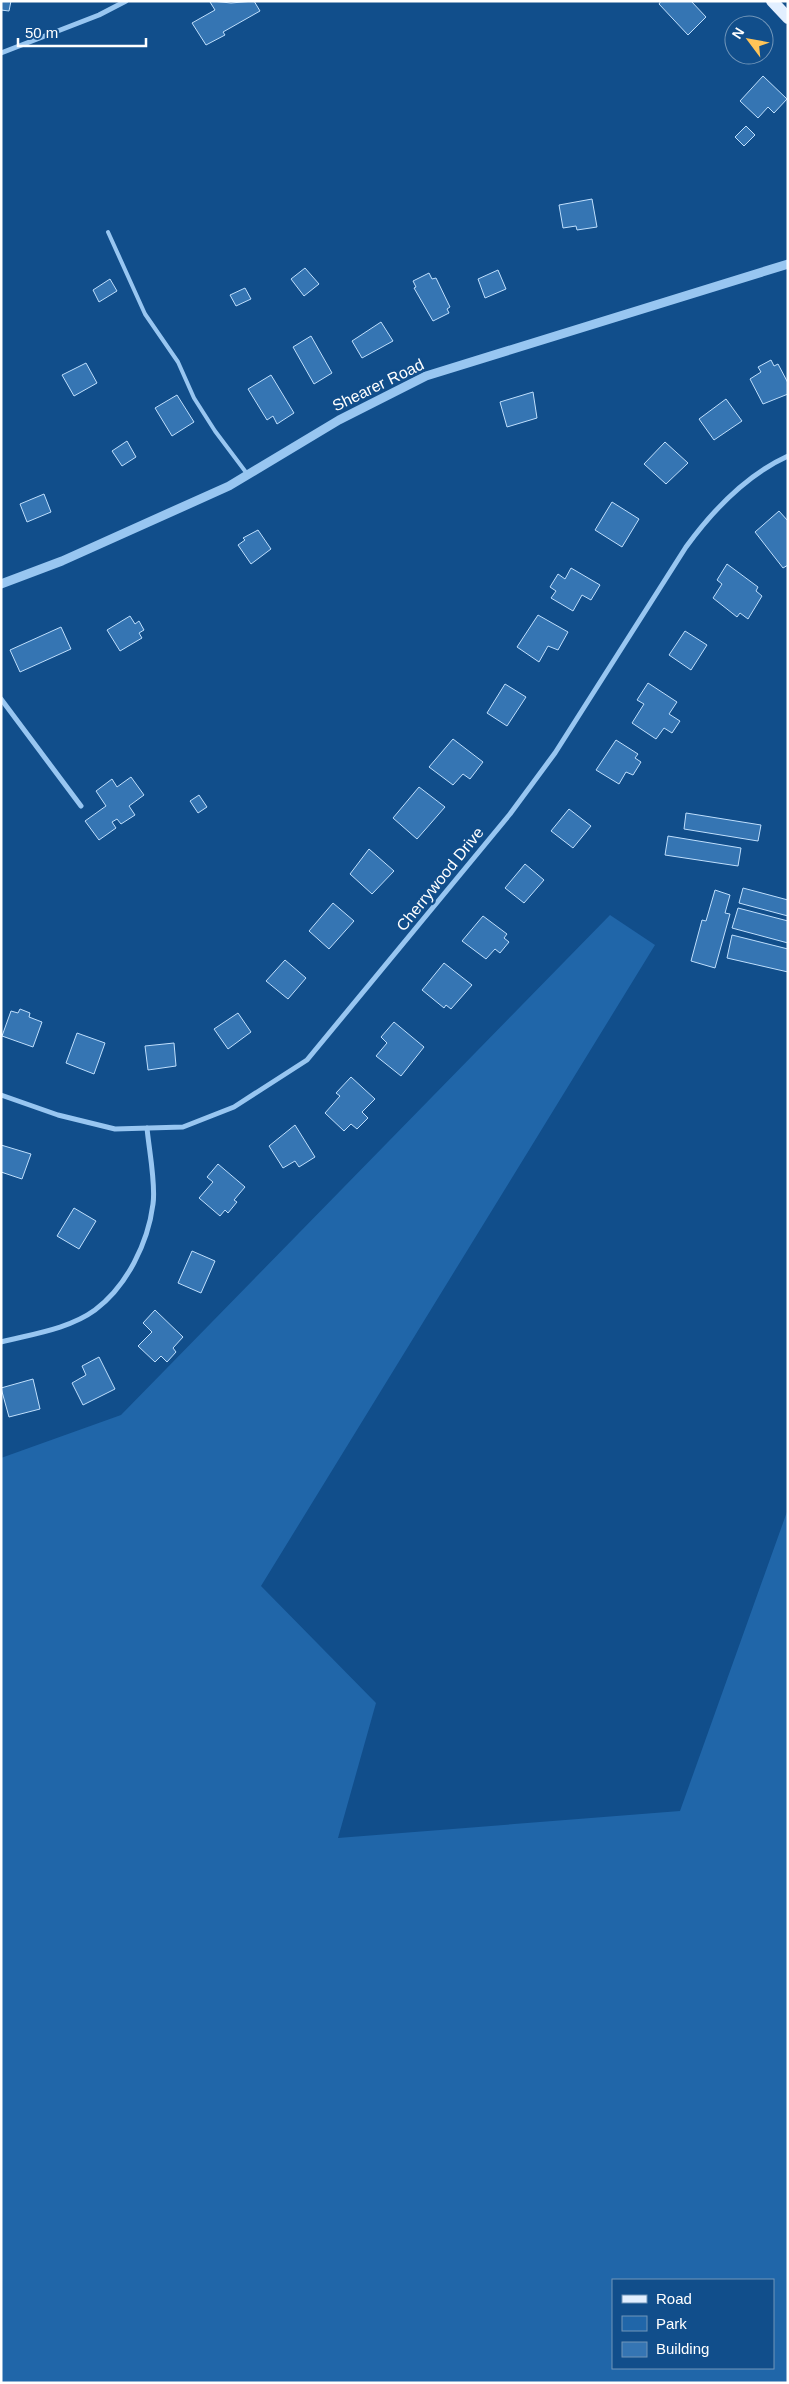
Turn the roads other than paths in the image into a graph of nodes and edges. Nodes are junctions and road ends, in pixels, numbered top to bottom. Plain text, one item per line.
1 (126, 1) edge
2 (772, 1) edge
3 (788, 18) edge
4 (1, 53) edge
5 (108, 232) dead end
6 (788, 264) edge
7 (788, 456) edge
8 (248, 475) junction
9 (1, 584) edge
10 (1, 700) edge
11 (81, 806) dead end
12 (1, 1095) edge
13 (147, 1128) junction
14 (1, 1342) edge

1 - 4 street
2 - 3 main road
5 - 8 lane
6 - 8 street, Shearer Road
7 - 13 street, Cherrywood Drive
8 - 9 street, Shearer Road
10 - 11 street
12 - 13 street, Cherrywood Drive
13 - 14 street

